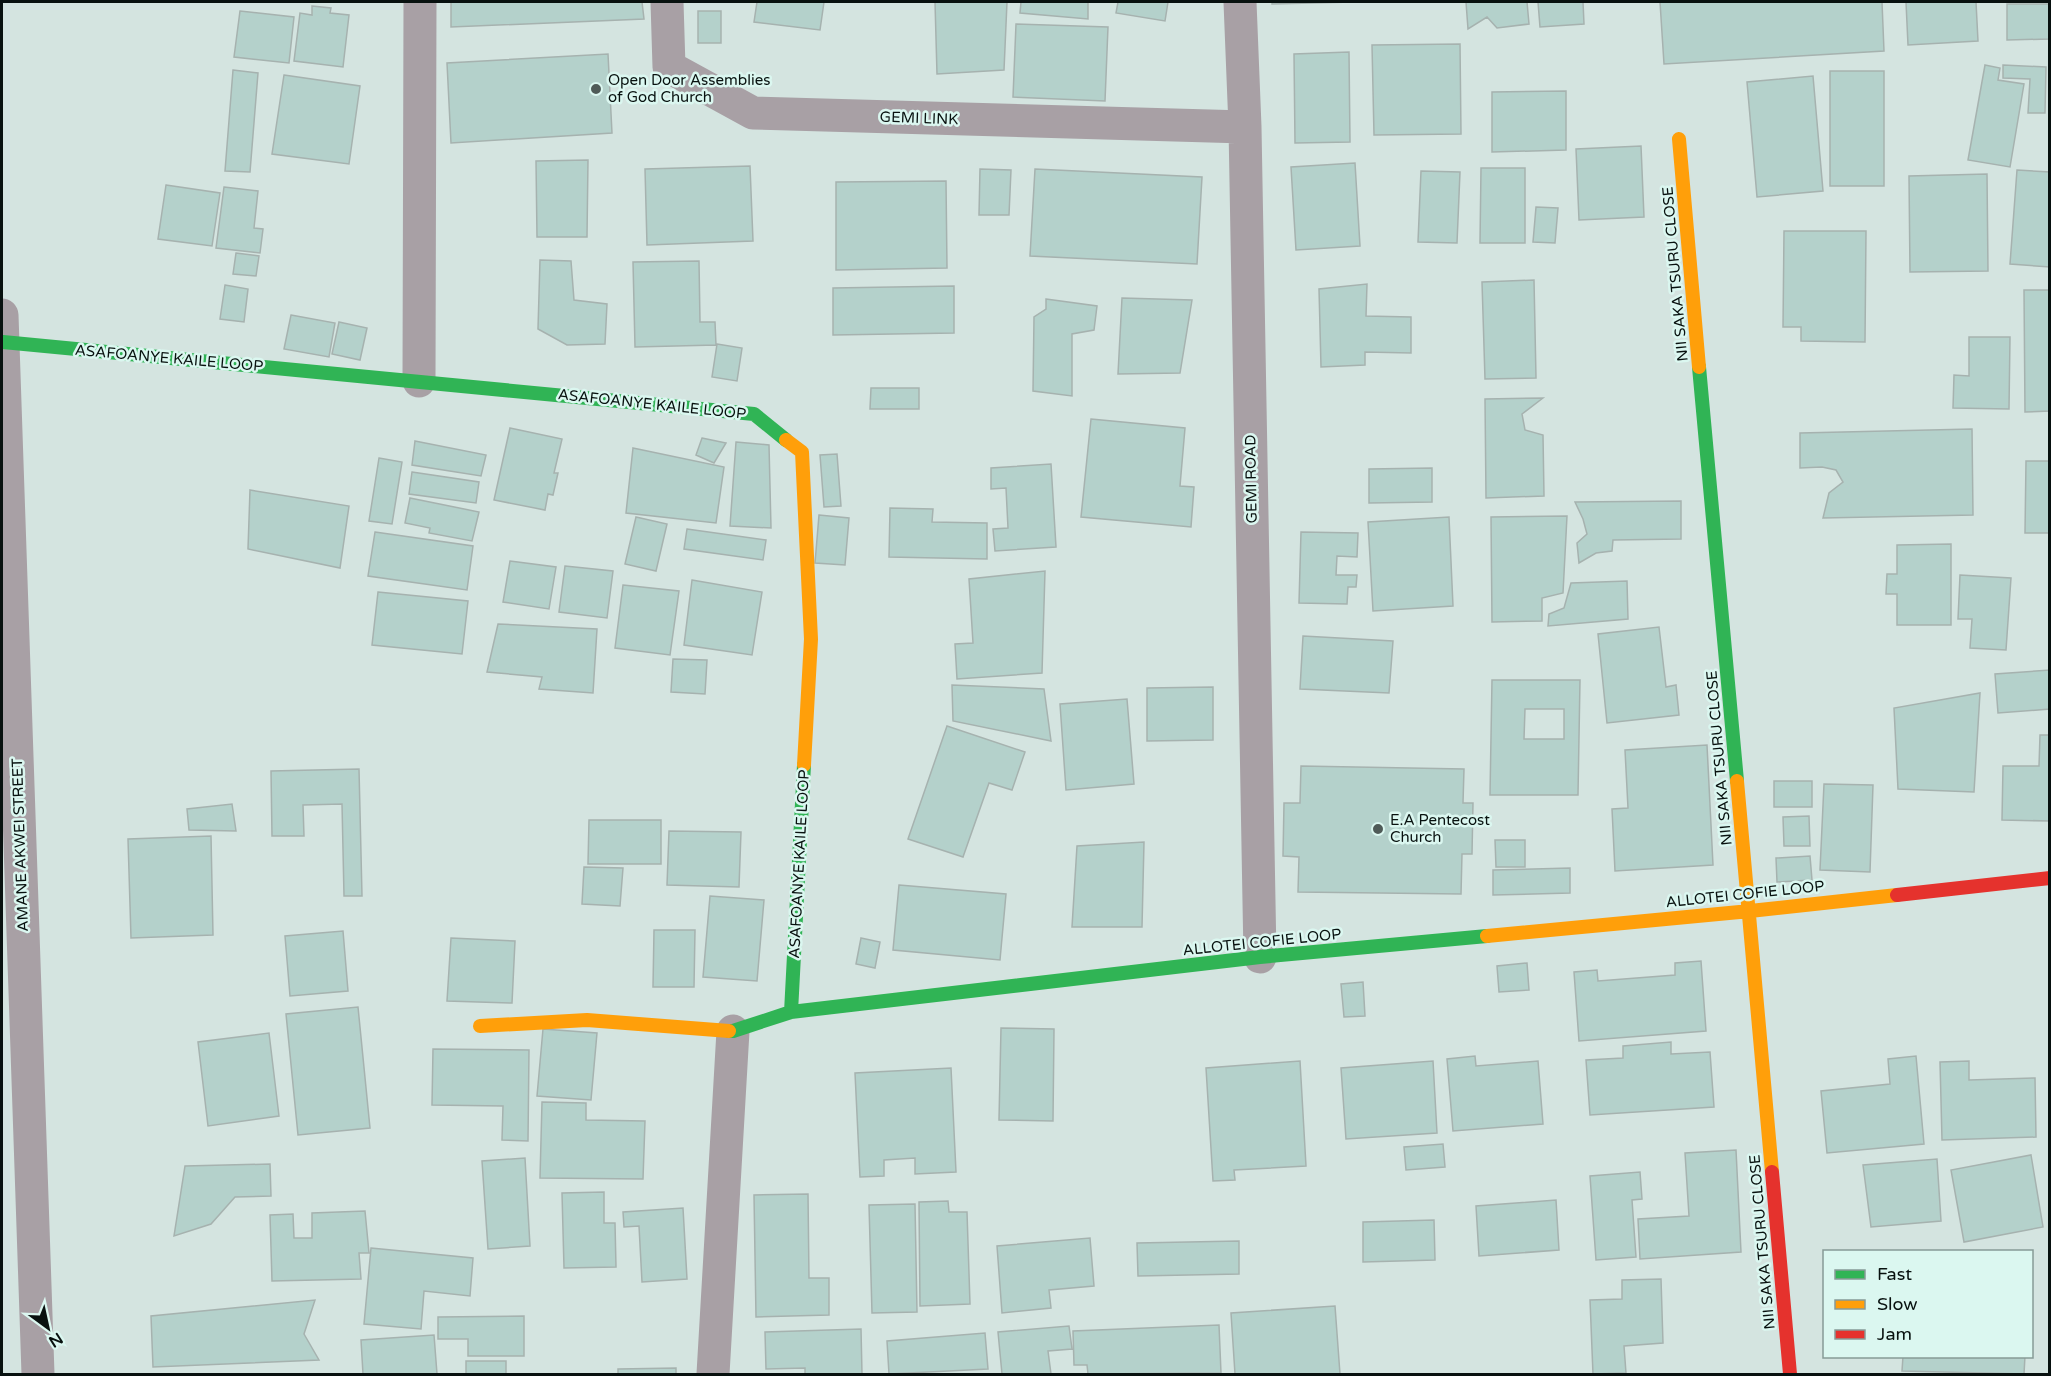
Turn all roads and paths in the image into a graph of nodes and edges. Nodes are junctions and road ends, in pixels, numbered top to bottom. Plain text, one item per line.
1 (420, 2) edge
2 (666, 2) edge
3 (1240, 2) edge
4 (1245, 127) junction
5 (1679, 139) dead end
6 (2, 329) edge
7 (419, 381) junction
8 (2049, 878) edge
9 (1750, 911) junction
10 (1260, 957) junction
11 (791, 1012) junction
12 (480, 1026) dead end
13 (733, 1031) junction
14 (38, 1374) edge
15 (713, 1374) edge
16 (1790, 1374) edge

1 - 7 street
2 - 4 street, GEMI LINK
3 - 4 street, GEMI ROAD
4 - 10 street, GEMI ROAD
5 - 9 street, NII SAKA TSURU CLOSE
6 - 7 street, ASAFOANYE KAILE LOOP
6 - 14 street, AMANE AKWEI STREET
7 - 11 street, ASAFOANYE KAILE LOOP
8 - 9 street, ALLOTEI COFIE LOOP
9 - 10 street, ALLOTEI COFIE LOOP
9 - 16 street, NII SAKA TSURU CLOSE
10 - 11 street, ALLOTEI COFIE LOOP
11 - 13 street, ALLOTEI COFIE LOOP
12 - 13 street, ALLOTEI COFIE LOOP
13 - 15 street

